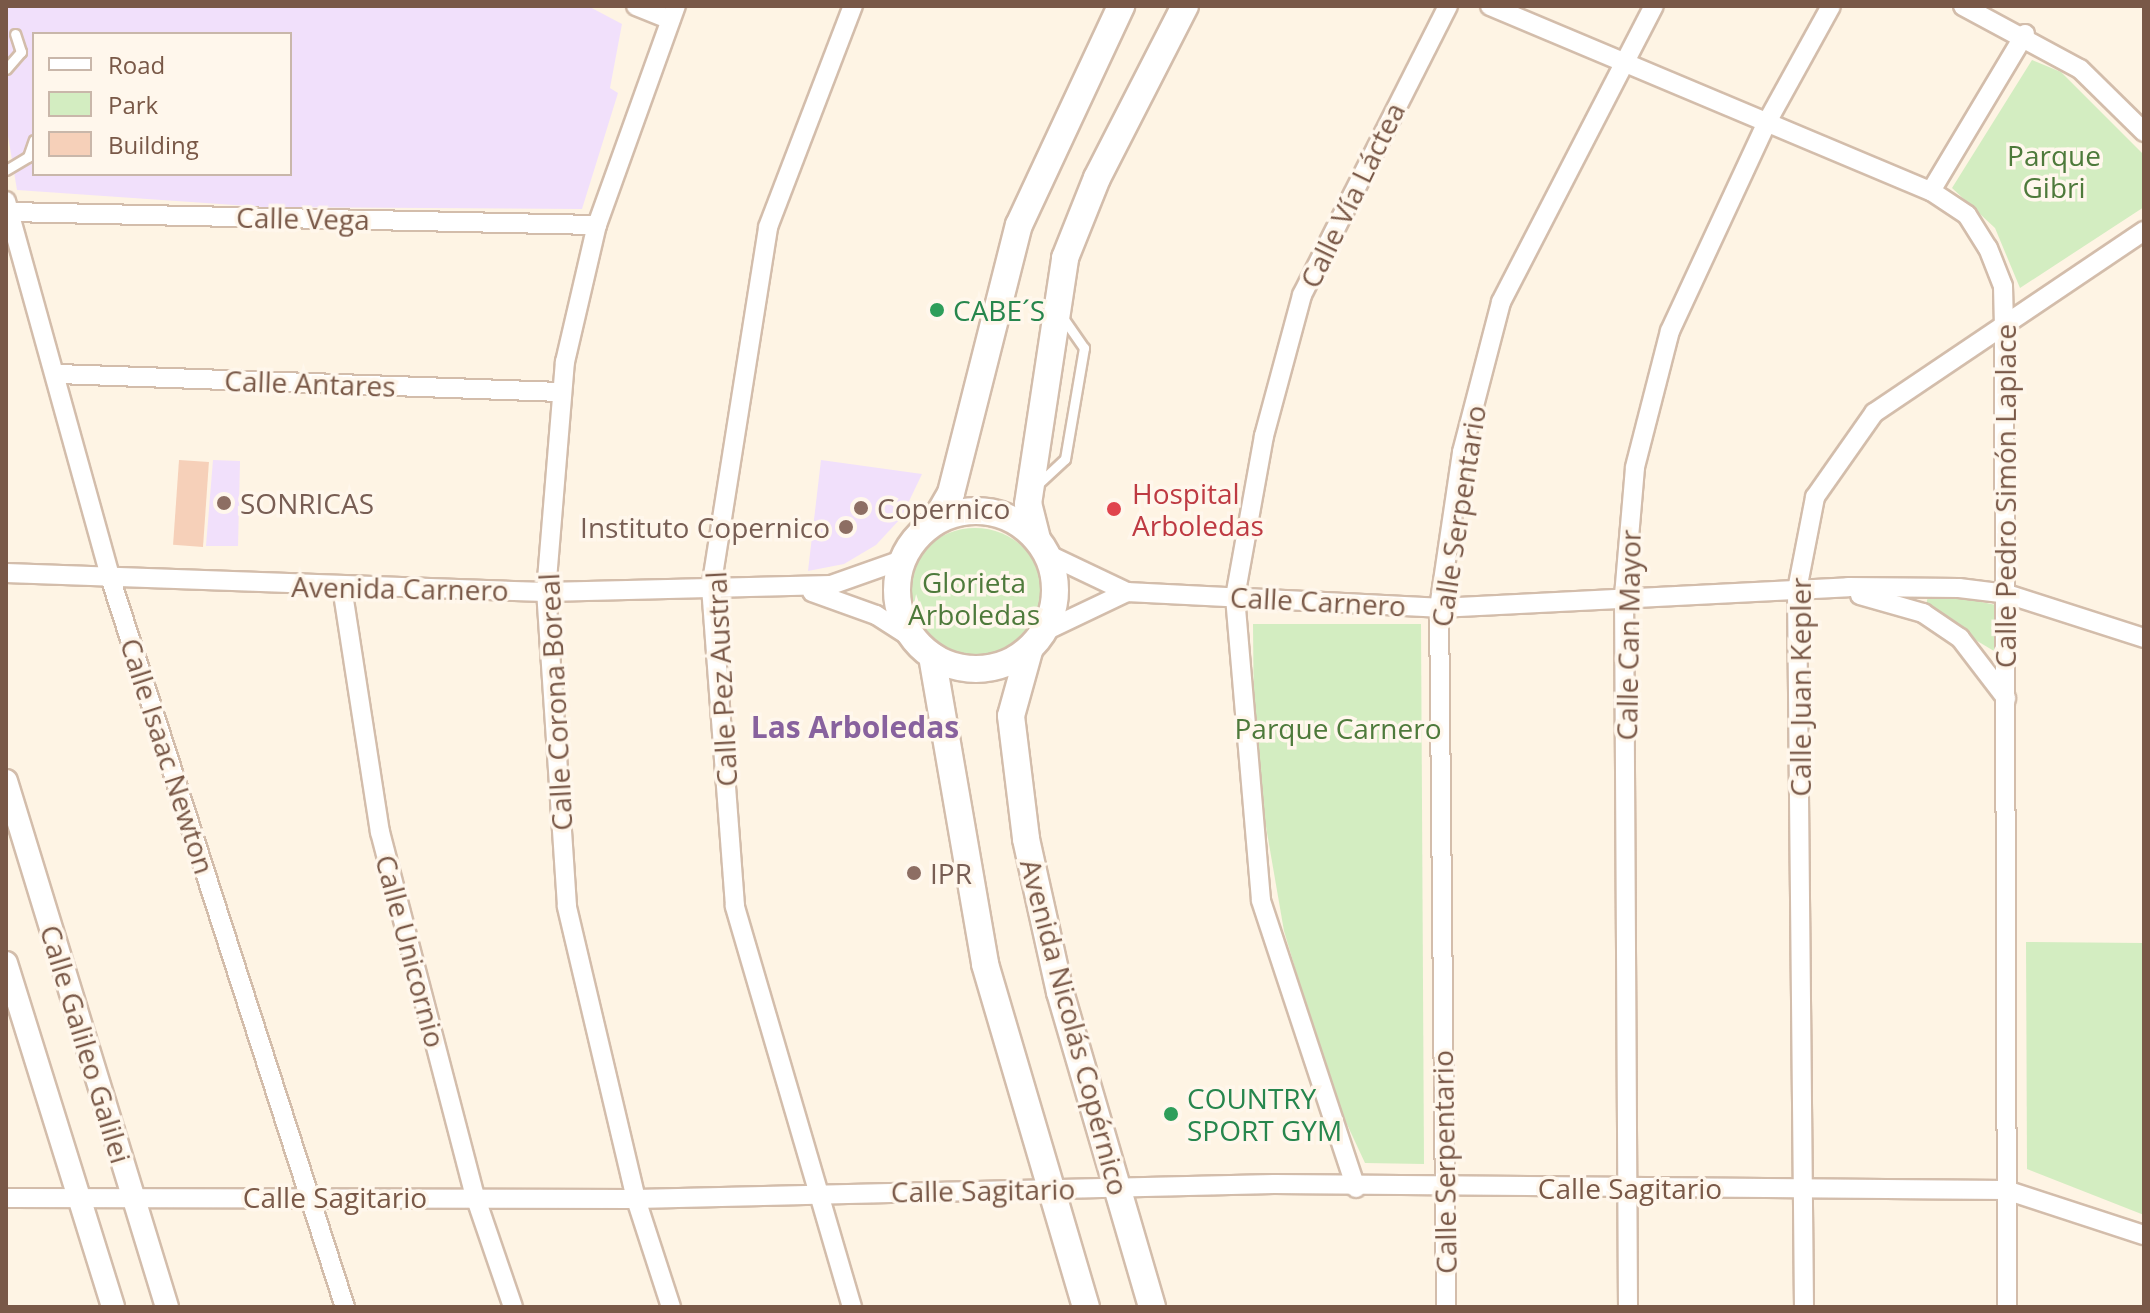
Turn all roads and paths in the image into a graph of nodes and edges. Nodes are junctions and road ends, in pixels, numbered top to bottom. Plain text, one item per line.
1 (636, 6) edge
2 (853, 6) edge
3 (1121, 6) edge
4 (1185, 6) edge
5 (1448, 6) edge
6 (1490, 6) edge
7 (1654, 6) edge
8 (1831, 6) edge
9 (1963, 6) edge
10 (673, 13) edge
11 (15, 34) dead end
12 (2025, 34) junction
13 (1624, 61) junction
14 (6, 69) edge
15 (1767, 122) junction
16 (2144, 132) edge
17 (32, 146) edge
18 (6, 170) edge
19 (1931, 191) junction
20 (8, 206) edge
21 (597, 225) junction
22 (2144, 231) edge
23 (2004, 328) junction
24 (58, 374) junction
25 (562, 392) junction
26 (935, 521) junction
27 (1042, 546) junction
28 (902, 560) junction
29 (6, 573) edge
30 (111, 580) junction
31 (342, 587) junction
32 (794, 587) junction
33 (711, 588) junction
34 (1797, 590) junction
35 (546, 592) junction
36 (1127, 592) junction
37 (2007, 594) junction
38 (1624, 596) junction
39 (1235, 597) junction
40 (1439, 608) junction
41 (912, 638) junction
42 (2144, 638) edge
43 (1037, 641) junction
44 (932, 656) junction
45 (2006, 699) junction
46 (6, 781) edge
47 (6, 963) edge
48 (1048, 1187) junction
49 (1115, 1188) junction
50 (1356, 1188) junction
51 (1445, 1188) junction
52 (1629, 1188) junction
53 (1802, 1188) junction
54 (2006, 1190) junction
55 (816, 1194) junction
56 (310, 1196) junction
57 (475, 1196) junction
58 (6, 1198) edge
59 (134, 1199) junction
60 (636, 1199) junction
61 (78, 1201) junction
62 (2144, 1235) edge
63 (113, 1307) edge
64 (167, 1307) edge
65 (345, 1307) edge
66 (513, 1307) edge
67 (671, 1307) edge
68 (852, 1307) edge
69 (1086, 1307) edge
70 (1152, 1307) edge
71 (1446, 1307) edge
72 (1628, 1307) edge
73 (1804, 1307) edge
74 (2007, 1307) edge

1 - 10 street
2 - 33 street, Calle Pez Austral
3 - 26 main road
4 - 27 main road
5 - 39 street, Calle Vía Láctea
6 - 13 street, Calle Pedro Simón Laplace
7 - 13 street, Calle Serpentario
8 - 15 street, Calle Can Mayor
9 - 12 street
10 - 21 street, Calle Corona Boreal
11 - 14 lane
12 - 16 street
12 - 19 street
13 - 15 street, Calle Pedro Simón Laplace
13 - 40 street, Calle Serpentario
15 - 19 street, Calle Pedro Simón Laplace
15 - 38 street, Calle Can Mayor
17 - 18 lane
19 - 23 street, Calle Pedro Simón Laplace
20 - 21 street, Calle Vega
20 - 24 street, Calle Isaac Newton
21 - 25 street, Calle Corona Boreal
22 - 23 street, Calle Juan Kepler
23 - 34 street, Calle Juan Kepler
23 - 37 street, Calle Pedro Simón Laplace
24 - 25 street, Calle Antares
24 - 30 street, Calle Isaac Newton
25 - 35 street, Calle Corona Boreal
26 - 27 main road
26 - 28 main road
27 - 36 street, Calle Carnero
27 - 43 main road
28 - 32 street, Avenida Carnero
28 - 41 main road
29 - 30 street, Avenida Carnero
30 - 31 street, Avenida Carnero
30 - 56 street, Calle Isaac Newton
31 - 35 street, Avenida Carnero
31 - 57 street, Calle Unicornio
32 - 33 street, Avenida Carnero
32 - 41 street, Avenida Carnero
33 - 35 street, Avenida Carnero
33 - 55 street, Calle Pez Austral
34 - 37 street, Calle Carnero
34 - 38 street, Calle Carnero
34 - 45 street, Calle Carnero
34 - 53 street, Calle Juan Kepler
35 - 60 street, Calle Corona Boreal
36 - 39 street, Calle Carnero
36 - 43 street, Calle Carnero
37 - 42 street, Calle Carnero
37 - 45 street, Calle Pedro Simón Laplace
38 - 40 street, Calle Carnero
38 - 52 street, Calle Can Mayor
39 - 40 street, Calle Carnero
39 - 50 street, Calle Vía Láctea
40 - 51 street, Calle Serpentario
41 - 44 main road
43 - 44 main road
43 - 49 main road, Avenida Nicolás Copérnico
44 - 48 main road
45 - 54 street, Calle Pedro Simón Laplace
46 - 59 street, Calle Galileo Galilei
47 - 61 street, Calle Galileo Galilei
48 - 49 street, Calle Sagitario
48 - 55 street, Calle Sagitario
48 - 69 main road
49 - 50 street, Calle Sagitario
49 - 70 main road, Avenida Nicolás Copérnico
50 - 51 street, Calle Sagitario
51 - 52 street, Calle Sagitario
51 - 71 street, Calle Serpentario
52 - 53 street, Calle Sagitario
52 - 72 street, Calle Can Mayor
53 - 54 street, Calle Sagitario
53 - 73 street, Calle Juan Kepler
54 - 62 street, Calle Sagitario
54 - 74 street, Calle Pedro Simón Laplace
55 - 60 street, Calle Sagitario
55 - 68 street, Calle Pez Austral
56 - 57 street, Calle Sagitario
56 - 59 street, Calle Sagitario
56 - 65 street, Calle Isaac Newton
57 - 60 street, Calle Sagitario
57 - 66 street, Calle Unicornio
58 - 61 street, Calle Sagitario
59 - 61 street, Calle Sagitario
59 - 64 street, Calle Galileo Galilei
60 - 67 street, Calle Corona Boreal
61 - 63 street, Calle Galileo Galilei

